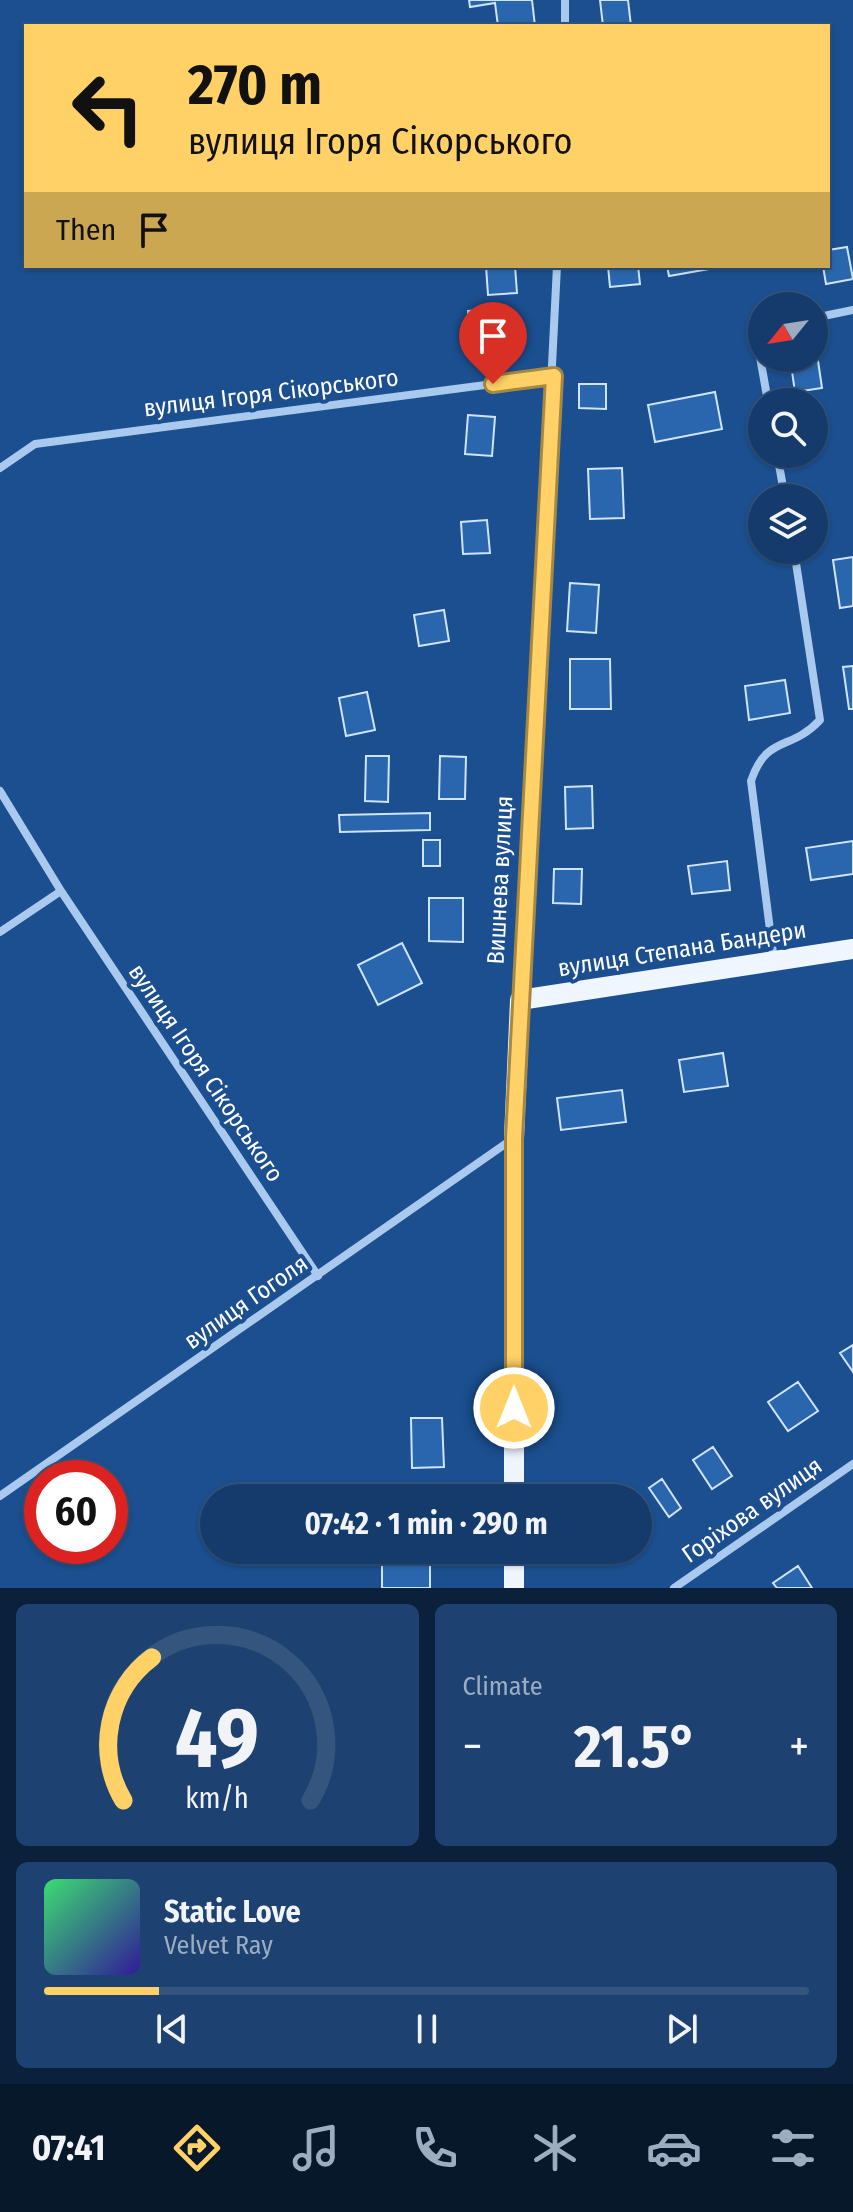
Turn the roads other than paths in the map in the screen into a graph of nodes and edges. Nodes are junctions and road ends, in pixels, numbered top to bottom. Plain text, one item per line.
1 (565, 0) edge
2 (565, 24) edge
3 (557, 268) edge
4 (853, 310) edge
5 (828, 315) edge
6 (554, 376) junction
7 (0, 468) edge
8 (796, 564) edge
9 (0, 791) edge
10 (61, 891) junction
11 (0, 932) edge
12 (853, 949) edge
13 (774, 961) junction
14 (520, 1000) junction
15 (514, 1138) junction
16 (318, 1276) junction
17 (853, 1464) edge
18 (514, 1484) edge
19 (0, 1496) edge
20 (514, 1564) edge
21 (514, 1588) edge
22 (674, 1588) edge

1 - 2 street
3 - 6 street, Вишнева вулиця
4 - 5 street
6 - 7 street, вулиця Ігоря Сікорського
6 - 14 street, Вишнева вулиця
8 - 13 street
9 - 10 street, вулиця Ігоря Сікорського
10 - 11 street
10 - 16 street, вулиця Ігоря Сікорського
12 - 13 main road, вулиця Степана Бандери
13 - 14 main road, вулиця Степана Бандери
14 - 15 main road, Вишнева вулиця
15 - 16 street, вулиця Гоголя
15 - 18 main road, Вишнева вулиця
16 - 19 street, вулиця Гоголя
17 - 22 street, Горіхова вулиця
20 - 21 main road

